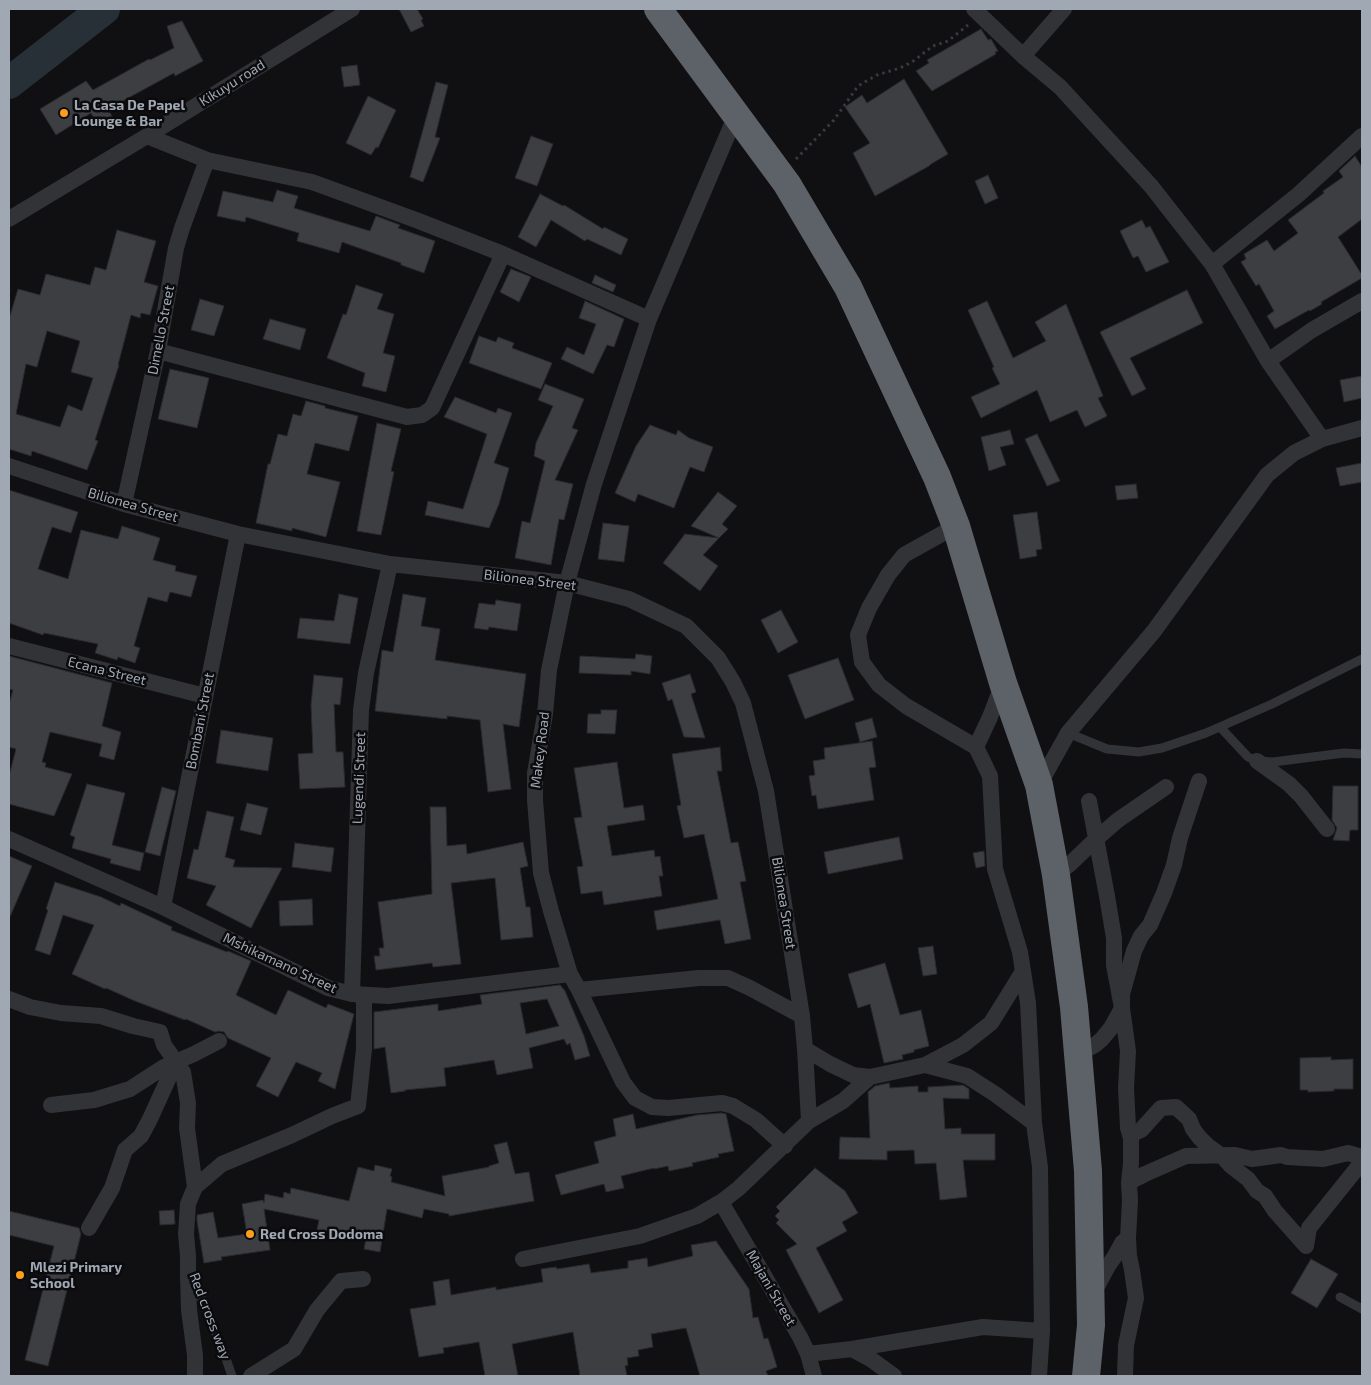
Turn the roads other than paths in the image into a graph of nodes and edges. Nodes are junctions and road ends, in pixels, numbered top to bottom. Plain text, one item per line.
1 (352, 9) edge
2 (658, 9) edge
3 (1064, 9) edge
4 (978, 12) edge
5 (1023, 56) junction
6 (736, 114) junction
7 (147, 136) junction
8 (1362, 136) edge
9 (207, 160) junction
10 (9, 219) edge
11 (503, 254) junction
12 (1212, 264) junction
13 (1362, 301) edge
14 (649, 319) junction
15 (158, 351) junction
16 (1268, 361) junction
17 (1362, 428) edge
18 (1322, 439) junction
19 (9, 466) edge
20 (124, 504) junction
21 (956, 526) junction
22 (238, 534) junction
23 (390, 564) junction
24 (567, 583) junction
25 (9, 646) edge
26 (1362, 659) edge
27 (1003, 683) junction
28 (205, 696) junction
29 (1220, 727) junction
30 (1068, 733) junction
31 (976, 748) junction
32 (1362, 754) edge
33 (1257, 761) junction
34 (1199, 780) dead end
35 (1039, 784) junction
36 (1166, 786) dead end
37 (1089, 801) dead end
38 (1328, 829) dead end
39 (9, 839) edge
40 (1096, 839) junction
41 (1056, 875) junction
42 (163, 907) junction
43 (1022, 973) junction
44 (570, 974) junction
45 (579, 990) junction
46 (357, 994) junction
47 (9, 999) edge
48 (1122, 1008) junction
49 (802, 1016) junction
50 (219, 1041) dead end
51 (806, 1049) junction
52 (1078, 1054) junction
53 (176, 1062) junction
54 (925, 1065) junction
55 (870, 1077) junction
56 (51, 1105) dead end
57 (809, 1121) junction
58 (1034, 1123) junction
59 (1130, 1135) junction
60 (785, 1146) junction
61 (1222, 1156) junction
62 (1362, 1157) edge
63 (1362, 1162) edge
64 (1129, 1182) junction
65 (195, 1187) junction
66 (721, 1202) junction
67 (89, 1228) dead end
68 (1128, 1238) junction
69 (188, 1256) junction
70 (523, 1260) dead end
71 (363, 1278) dead end
72 (1340, 1297) dead end
73 (1090, 1298) junction
74 (1362, 1309) edge
75 (1042, 1332) junction
76 (852, 1349) junction
77 (808, 1354) junction
78 (195, 1376) edge
79 (232, 1376) edge
80 (251, 1376) edge
81 (814, 1376) edge
82 (894, 1376) edge
83 (1039, 1376) edge
84 (1086, 1376) edge
85 (1125, 1376) edge

1 - 7 street, Kikuyu road
2 - 6 highway
3 - 5 street
4 - 5 street
5 - 12 street
6 - 14 street, Makey Road
6 - 21 highway
7 - 9 street
7 - 10 street, Kikuyu road
8 - 12 street
9 - 11 street
9 - 15 street, Dimello Street
11 - 14 street
11 - 15 street
12 - 16 street
13 - 16 street
14 - 24 street, Makey Road
15 - 20 street, Dimello Street
16 - 18 street
17 - 18 street
18 - 30 street
19 - 20 street, Bilionea Street
20 - 22 street, Bilionea Street
21 - 27 highway
21 - 31 street
22 - 23 street, Bilionea Street
22 - 28 street, Bombani Street
23 - 24 street, Bilionea Street
23 - 46 street, Lugendi Street
24 - 44 street, Makey Road
24 - 49 street, Bilionea Street
25 - 28 street, Ecana Street
26 - 29 lane
27 - 31 street
27 - 35 highway
28 - 42 street, Bombani Street
29 - 30 lane
29 - 33 lane
30 - 35 street
31 - 43 street
32 - 33 lane
33 - 38 street
34 - 48 street
35 - 41 highway
36 - 40 street
37 - 40 street
39 - 42 street, Mshikamano Street
40 - 41 street
40 - 48 street
41 - 52 highway
42 - 46 street, Mshikamano Street
43 - 54 street
43 - 58 street
44 - 45 street, Makey Road
44 - 46 street, Mshikamano Street
45 - 49 street
45 - 60 street, Makey Road
46 - 65 street, Lugendi Street
47 - 53 street
48 - 52 street
48 - 59 street
49 - 51 street, Bilionea Street
50 - 53 street
51 - 55 street
51 - 57 street, Bilionea Street
52 - 73 highway
53 - 56 street
53 - 65 street
53 - 67 street
54 - 55 street
54 - 58 street
55 - 57 street
57 - 60 street
58 - 75 street
59 - 61 street
59 - 64 street
60 - 66 street
61 - 62 street
61 - 63 street
61 - 64 street
64 - 68 street
65 - 69 street
66 - 70 street
66 - 77 street, Majani Street
68 - 73 street
68 - 85 street
69 - 78 street
69 - 79 lane, Red cross way
71 - 80 street
72 - 74 lane
73 - 84 highway
75 - 76 street
75 - 83 street
76 - 77 street
76 - 82 street
77 - 81 street, Majani Street

